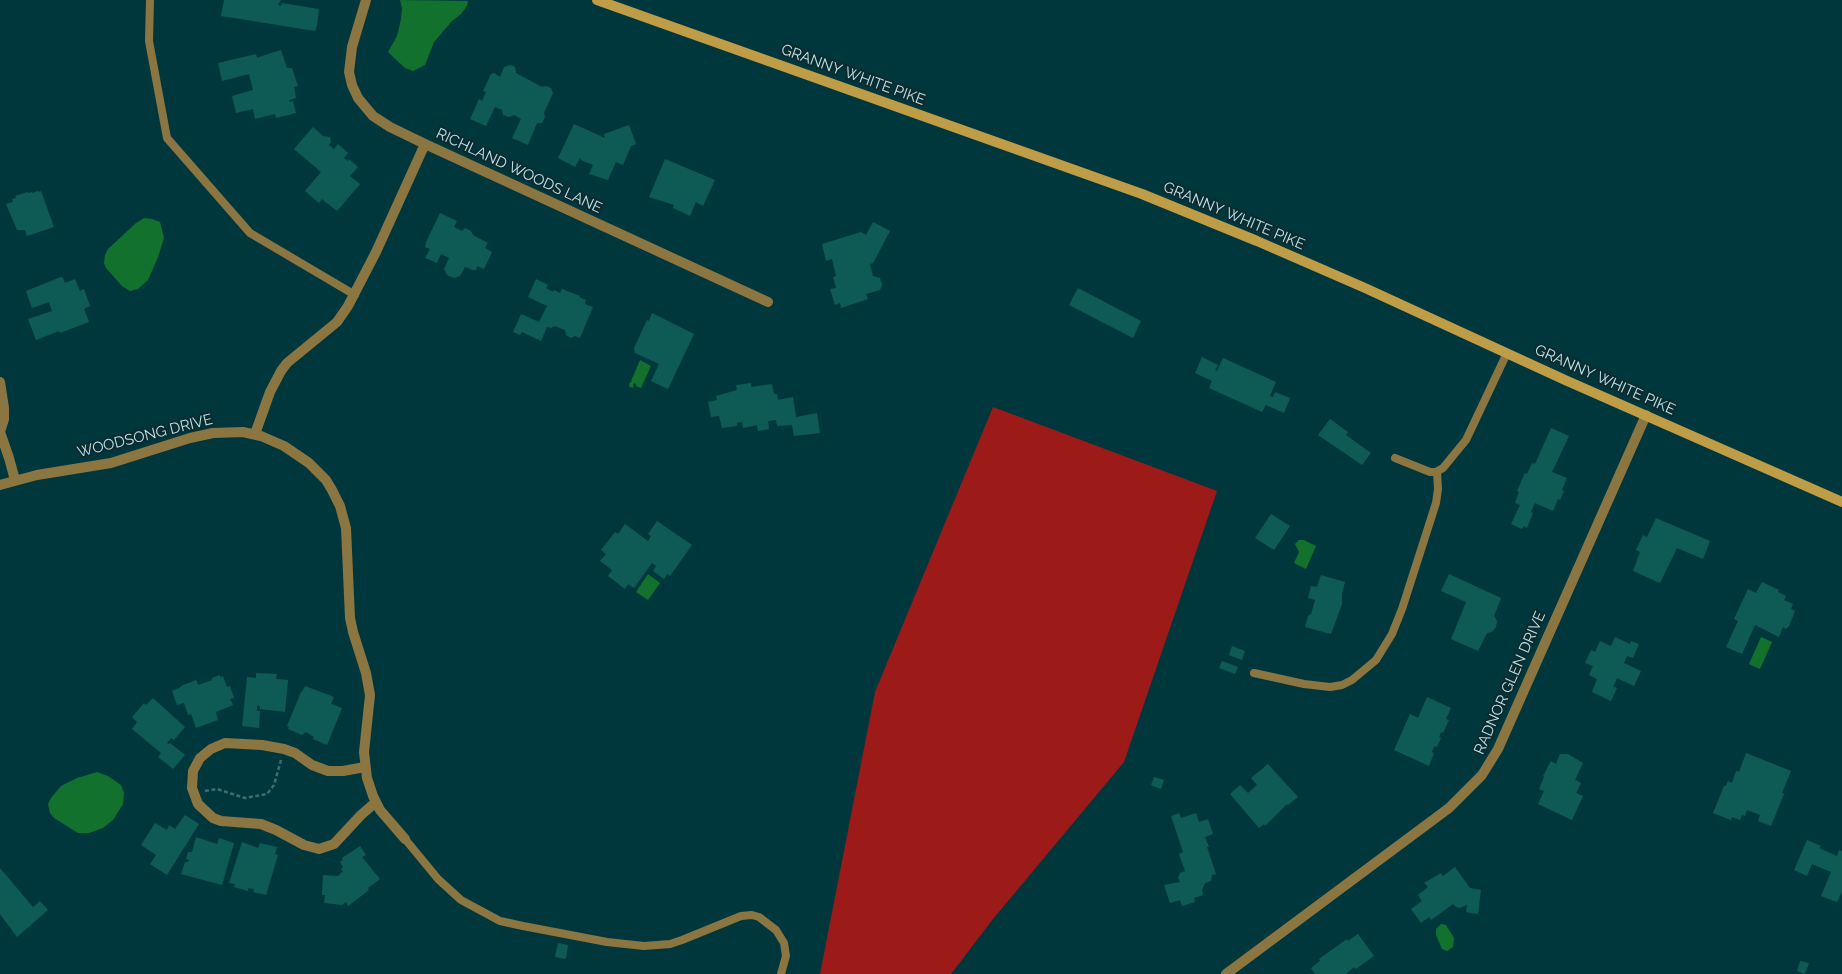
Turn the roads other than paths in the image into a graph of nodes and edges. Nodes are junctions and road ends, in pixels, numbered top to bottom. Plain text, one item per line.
1 (150, 0) edge
2 (366, 0) edge
3 (597, 0) edge
4 (609, 2) edge
5 (425, 144) junction
6 (355, 295) junction
7 (768, 302) dead end
8 (1507, 353) junction
9 (0, 382) edge
10 (1646, 414) junction
11 (0, 432) edge
12 (255, 434) junction
13 (1395, 458) dead end
14 (1437, 472) junction
15 (14, 480) junction
16 (0, 485) edge
17 (1842, 502) edge
18 (1254, 673) dead end
19 (365, 767) junction
20 (376, 802) junction
21 (405, 839) joint
22 (781, 974) edge
23 (1226, 974) edge

1 - 6 lane
2 - 5 street, RICHLAND WOODS LANE
3 - 4 main road, GRANNY WHITE PIKE
4 - 8 main road, GRANNY WHITE PIKE
5 - 6 street
5 - 7 street, RICHLAND WOODS LANE
6 - 12 street
8 - 10 main road, GRANNY WHITE PIKE
8 - 14 lane
9 - 11 street
10 - 17 main road, GRANNY WHITE PIKE
10 - 23 street, RADNOR GLEN DRIVE
11 - 15 street
12 - 15 street, WOODSONG DRIVE
12 - 19 street, WOODSONG DRIVE
13 - 14 lane
14 - 18 lane
15 - 16 street, WOODSONG DRIVE
19 - 20 street, WOODSONG DRIVE
19 - 20 street
20 - 21 street, WOODSONG DRIVE
21 - 22 lane

